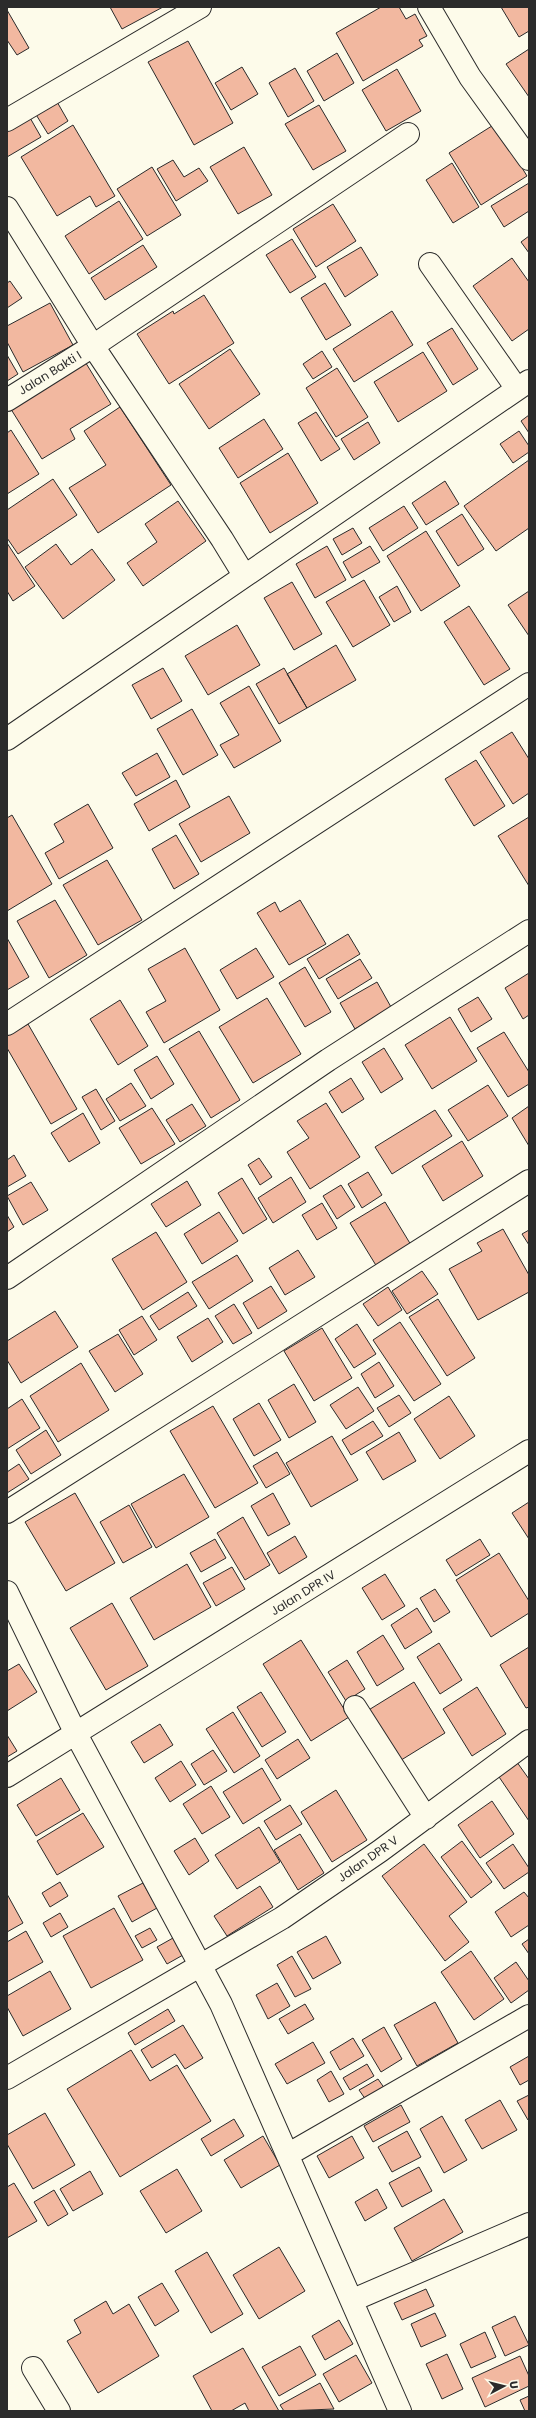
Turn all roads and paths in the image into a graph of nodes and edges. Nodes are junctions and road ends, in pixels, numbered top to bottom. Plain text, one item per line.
1 (200, 7) edge
2 (429, 7) edge
3 (7, 120) edge
4 (408, 134) dead end
5 (529, 159) edge
6 (7, 208) edge
7 (430, 264) dead end
8 (93, 346) junction
9 (523, 385) edge
10 (7, 400) edge
11 (244, 575) junction
12 (529, 684) edge
13 (7, 739) edge
14 (529, 931) edge
15 (7, 1024) edge
16 (529, 1181) edge
17 (7, 1278) edge
18 (529, 1451) edge
19 (7, 1512) edge
20 (7, 1592) edge
21 (355, 1707) dead end
22 (76, 1734) junction
23 (529, 1741) edge
24 (7, 1776) edge
25 (426, 1818) junction
26 (200, 1965) junction
27 (529, 2016) edge
28 (7, 2078) edge
29 (289, 2154) junction
30 (529, 2224) edge
31 (352, 2300) junction
32 (33, 2368) dead end
33 (59, 2411) edge
34 (400, 2411) edge

1 - 3 street
2 - 5 street
4 - 8 street, Jalan Bakti I
6 - 8 street
7 - 9 street
8 - 10 street, Jalan Bakti I
8 - 11 street
9 - 11 street
11 - 13 street
12 - 15 street
14 - 17 street
16 - 19 street
18 - 22 street, Jalan DPR IV
20 - 22 street
21 - 25 street
22 - 24 street, Jalan DPR IV
22 - 26 street
23 - 25 street, Jalan DPR V
25 - 26 street, Jalan DPR V
26 - 28 street, Jalan DPR V
26 - 29 street
27 - 29 street
29 - 31 street
30 - 31 street
31 - 34 street
32 - 33 street

